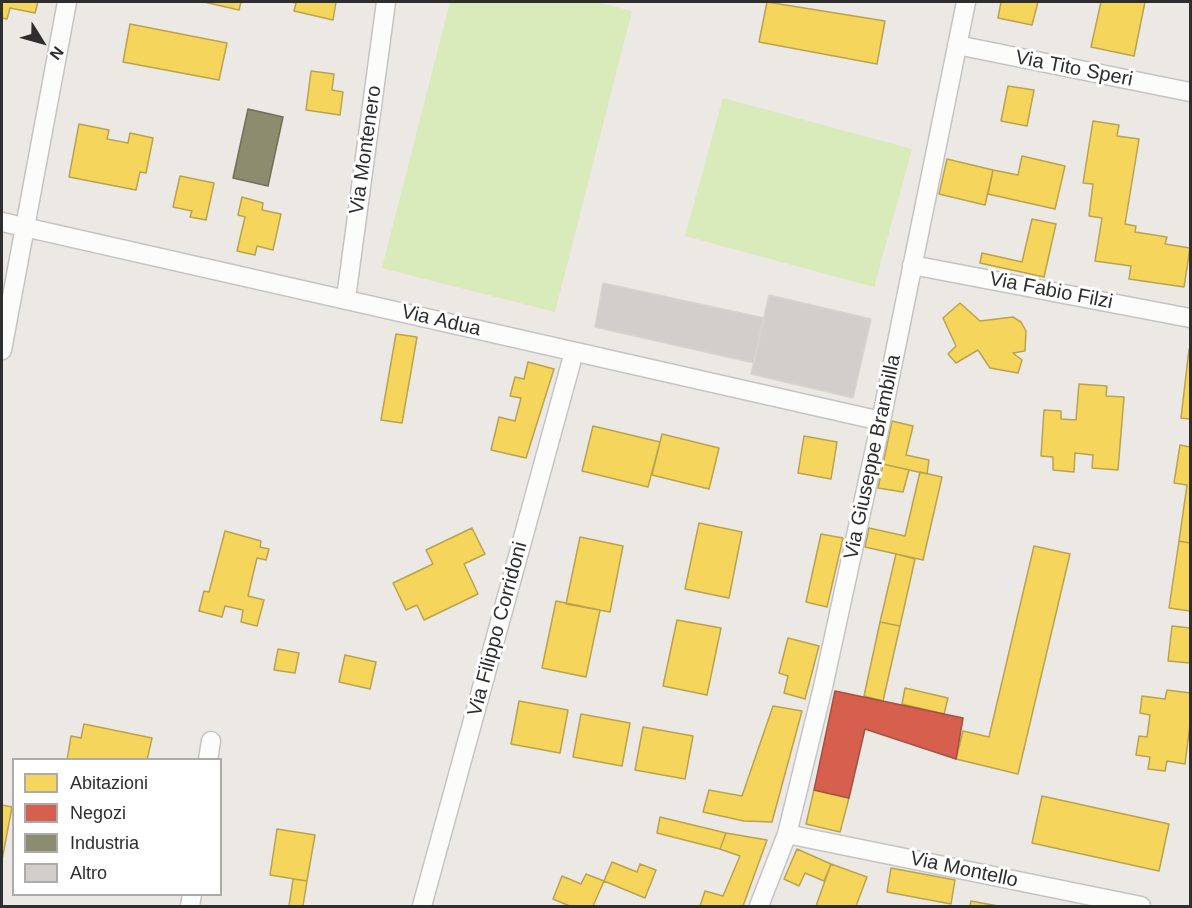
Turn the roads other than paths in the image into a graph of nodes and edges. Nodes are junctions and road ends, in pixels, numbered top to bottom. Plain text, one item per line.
1 (67, 2) edge
2 (386, 2) edge
3 (966, 2) edge
4 (957, 45) junction
5 (1191, 92) edge
6 (2, 222) edge
7 (26, 227) junction
8 (912, 265) junction
9 (346, 298) junction
10 (1191, 318) edge
11 (2, 350) edge
12 (574, 352) junction
13 (881, 421) junction
14 (211, 741) dead end
15 (208, 758) edge
16 (787, 834) junction
17 (422, 906) edge
18 (759, 906) edge
19 (1142, 906) edge

1 - 7 street
2 - 9 street, Via Montenero
3 - 4 street, Via Giuseppe Brambilla
4 - 5 street, Via Tito Speri
4 - 8 street, Via Giuseppe Brambilla
6 - 7 street, Via Adua
7 - 9 street, Via Adua
7 - 11 street
8 - 10 street, Via Fabio Filzi
8 - 13 street, Via Giuseppe Brambilla
9 - 12 street, Via Adua
12 - 13 street, Via Adua
12 - 17 street, Via Filippo Corridoni
13 - 16 street, Via Giuseppe Brambilla
14 - 15 street
16 - 18 street, Via Giuseppe Brambilla
16 - 19 street, Via Montello

